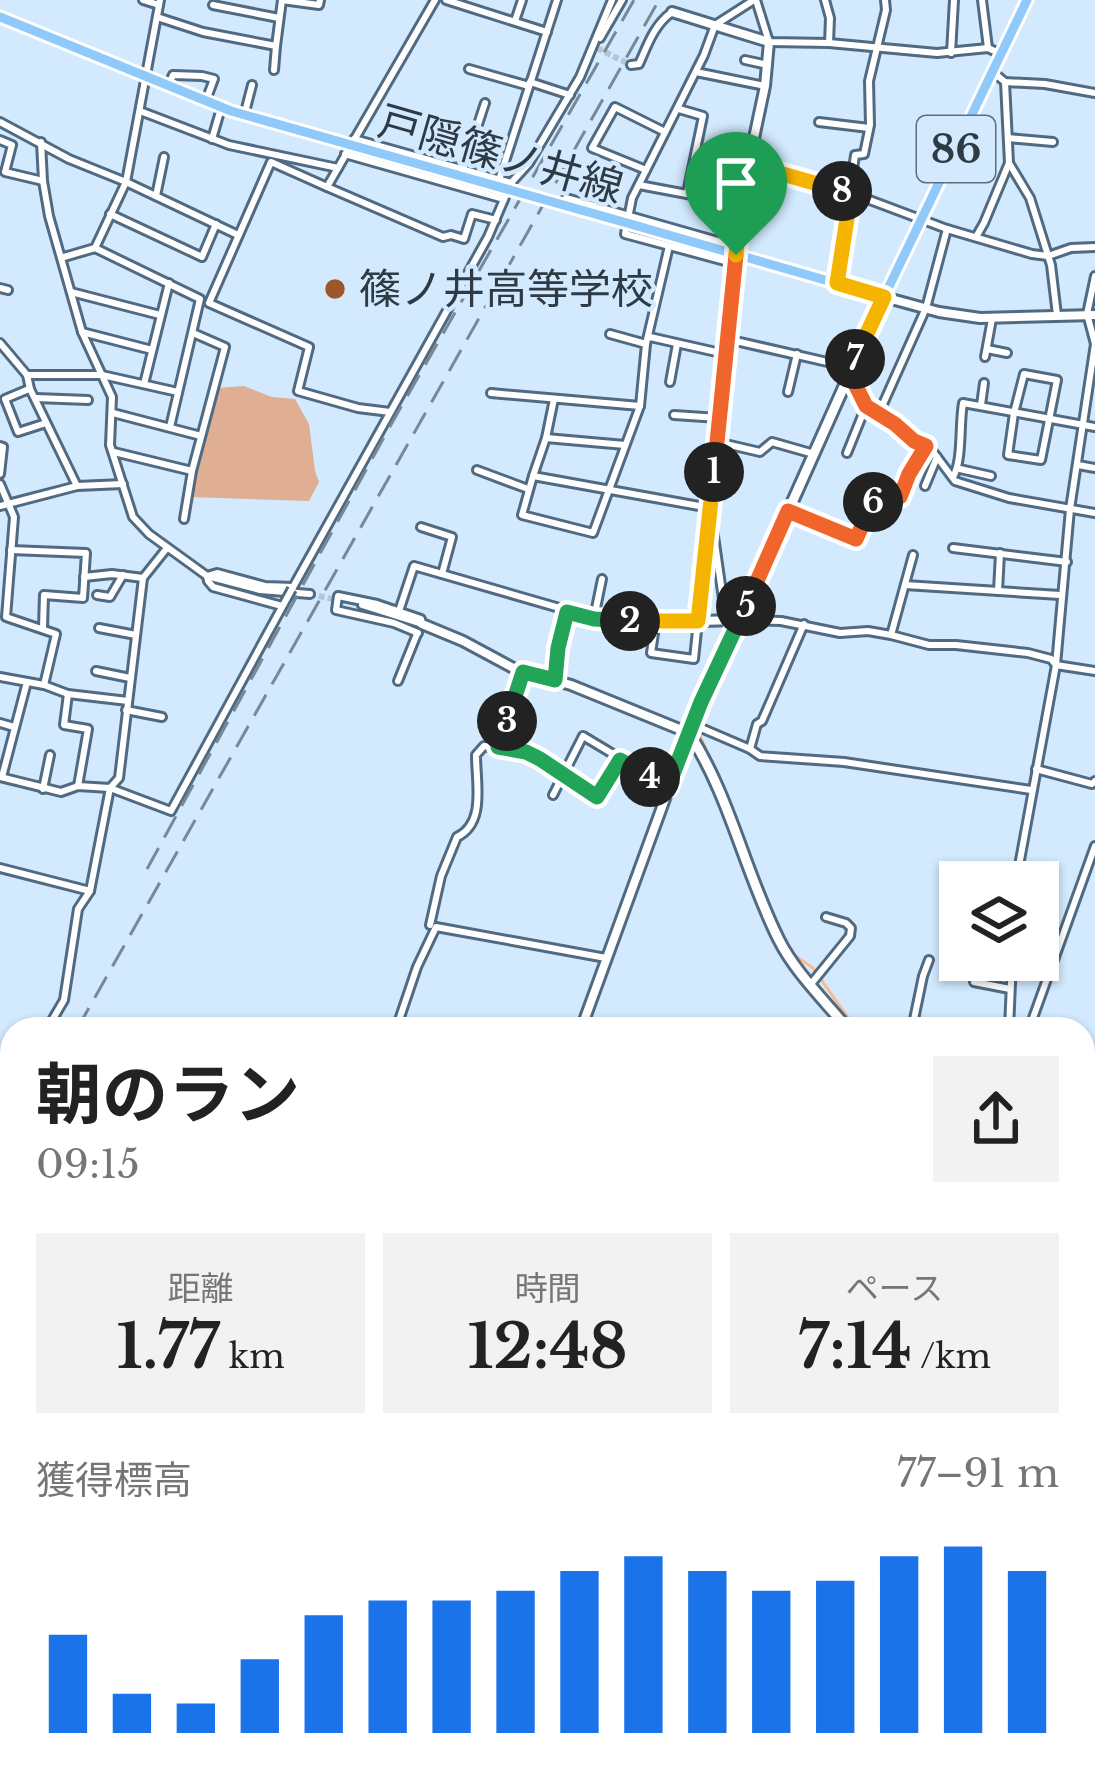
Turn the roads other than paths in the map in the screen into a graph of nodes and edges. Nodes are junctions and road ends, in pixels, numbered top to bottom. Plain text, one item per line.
1 (143, 0) edge
2 (243, 0) edge
3 (281, 0) edge
4 (320, 0) edge
5 (435, 0) edge
6 (446, 0) edge
7 (522, 0) edge
8 (557, 0) edge
9 (612, 0) edge
10 (622, 0) edge
11 (754, 0) edge
12 (825, 0) edge
13 (885, 0) edge
14 (954, 0) edge
15 (982, 0) edge
16 (1027, 0) edge
17 (159, 3) edge
18 (213, 5) dead end
19 (242, 10) junction
20 (672, 12) joint
21 (0, 16) edge
22 (157, 17) junction
23 (279, 18) junction
24 (515, 21) junction
25 (715, 25) junction
26 (547, 32) junction
27 (599, 38) dead end
28 (769, 42) junction
29 (829, 43) junction
30 (276, 46) junction
31 (877, 47) junction
32 (988, 48) junction
33 (951, 52) junction
34 (1001, 53) junction
35 (745, 60) dead end
36 (631, 65) dead end
37 (768, 65) junction
38 (469, 69) dead end
39 (274, 70) dead end
40 (696, 72) junction
41 (992, 72) junction
42 (146, 78) junction
43 (1005, 82) junction
44 (530, 84) junction
45 (252, 85) dead end
46 (765, 86) junction
47 (168, 87) junction
48 (1095, 93) edge
49 (208, 95) dead end
50 (570, 95) junction
51 (485, 103) dead end
52 (679, 109) junction
53 (140, 111) junction
54 (219, 115) dead end
55 (244, 116) junction
56 (0, 122) edge
57 (819, 122) dead end
58 (869, 128) junction
59 (16, 130) junction
60 (665, 132) junction
61 (1008, 138) junction
62 (212, 139) junction
63 (0, 140) edge
64 (41, 142) junction
65 (1054, 142) dead end
66 (12, 145) junction
67 (350, 146) junction
68 (164, 157) dead end
69 (272, 159) junction
70 (1009, 163) junction
71 (748, 164) junction
72 (4, 166) edge
73 (338, 168) junction
74 (646, 170) junction
75 (460, 173) junction
76 (499, 180) junction
77 (43, 181) junction
78 (0, 182) edge
79 (126, 182) junction
80 (512, 183) junction
81 (639, 185) junction
82 (327, 187) junction
83 (687, 193) junction
84 (851, 193) junction
85 (156, 196) junction
86 (566, 198) dead end
87 (505, 199) junction
88 (740, 203) junction
89 (110, 214) junction
90 (496, 220) junction
91 (922, 220) junction
92 (631, 221) junction
93 (216, 224) junction
94 (946, 229) junction
95 (238, 235) junction
96 (976, 237) junction
97 (669, 246) junction
98 (1095, 247) edge
99 (94, 248) junction
100 (736, 255) junction
101 (1048, 256) junction
102 (63, 258) junction
103 (1095, 276) edge
104 (169, 283) junction
105 (837, 283) junction
106 (70, 292) junction
107 (884, 297) junction
108 (926, 308) junction
109 (160, 315) junction
110 (1057, 315) junction
111 (1091, 315) edge
112 (992, 319) junction
113 (82, 332) junction
114 (193, 333) junction
115 (610, 334) dead end
116 (728, 339) junction
117 (648, 340) junction
118 (677, 343) junction
119 (2, 347) edge
120 (152, 350) junction
121 (1007, 352) dead end
122 (725, 354) junction
123 (797, 354) junction
124 (849, 372) junction
125 (27, 375) junction
126 (102, 375) junction
127 (670, 382) dead end
128 (984, 383) dead end
129 (144, 384) junction
130 (30, 388) junction
131 (178, 392) junction
132 (788, 392) dead end
133 (491, 393) dead end
134 (36, 398) junction
135 (554, 399) junction
136 (88, 400) dead end
137 (640, 406) junction
138 (866, 406) junction
139 (981, 406) junction
140 (389, 412) junction
141 (113, 413) junction
142 (879, 413) junction
143 (1014, 413) junction
144 (674, 415) dead end
145 (719, 418) junction
146 (1051, 420) junction
147 (46, 423) junction
148 (1084, 425) junction
149 (170, 427) junction
150 (1095, 427) edge
151 (201, 436) junction
152 (546, 438) junction
153 (717, 442) junction
154 (625, 445) junction
155 (0, 446) edge
156 (926, 446) junction
157 (112, 452) junction
158 (847, 453) dead end
159 (814, 454) junction
160 (937, 457) junction
161 (1078, 465) junction
162 (958, 468) junction
163 (1095, 468) edge
164 (477, 470) dead end
165 (192, 471) junction
166 (0, 474) edge
167 (533, 476) junction
168 (991, 476) dead end
169 (953, 478) junction
170 (123, 484) junction
171 (0, 486) edge
172 (77, 486) junction
173 (925, 486) dead end
174 (610, 488) junction
175 (528, 489) junction
176 (5, 505) edge
177 (710, 508) junction
178 (1070, 509) junction
179 (788, 511) junction
180 (1095, 513) edge
181 (184, 518) dead end
182 (421, 527) dead end
183 (167, 548) junction
184 (952, 548) dead end
185 (11, 550) junction
186 (1000, 553) junction
187 (913, 555) dead end
188 (1066, 562) junction
189 (5, 563) edge
190 (442, 574) junction
191 (123, 575) junction
192 (208, 576) junction
193 (84, 577) junction
194 (142, 578) junction
195 (602, 579) dead end
196 (904, 585) junction
197 (292, 588) junction
198 (998, 591) junction
199 (310, 594) tunnel mouth
200 (97, 595) dead end
201 (1060, 595) junction
202 (342, 601) tunnel mouth
203 (285, 602) junction
204 (399, 611) junction
205 (567, 612) junction
206 (3, 617) edge
207 (594, 619) junction
208 (656, 620) junction
209 (726, 620) junction
210 (740, 620) junction
211 (698, 621) junction
212 (804, 624) junction
213 (43, 628) junction
214 (99, 628) dead end
215 (420, 628) junction
216 (136, 634) junction
217 (891, 635) junction
218 (1056, 665) junction
219 (96, 671) dead end
220 (1095, 671) edge
221 (523, 672) junction
222 (0, 677) edge
223 (130, 677) junction
224 (398, 680) dead end
225 (555, 680) junction
226 (27, 682) junction
227 (44, 686) junction
228 (68, 694) junction
229 (127, 705) junction
230 (162, 717) dead end
231 (0, 723) edge
232 (14, 727) junction
233 (689, 733) junction
234 (498, 747) junction
235 (750, 749) junction
236 (50, 755) dead end
237 (620, 760) junction
238 (1036, 769) junction
239 (564, 776) junction
240 (1, 777) edge
241 (1095, 781) edge
242 (78, 786) junction
243 (668, 787) junction
244 (110, 788) junction
245 (43, 789) junction
246 (1030, 790) junction
247 (553, 795) dead end
248 (1095, 846) edge
249 (1019, 861) edge
250 (0, 868) edge
251 (90, 891) junction
252 (826, 917) dead end
253 (430, 925) dead end
254 (606, 958) junction
255 (929, 960) dead end
256 (1011, 981) edge
257 (974, 982) dead end
258 (811, 984) junction
259 (1010, 989) junction
260 (54, 1017) edge
261 (400, 1017) edge
262 (585, 1017) edge
263 (838, 1017) edge
264 (914, 1017) edge
265 (1009, 1017) edge
266 (1033, 1017) edge

1 - 17 street
2 - 19 street
3 - 4 street
3 - 23 street
5 - 67 street
6 - 24 street
7 - 24 street
8 - 26 street
9 - 50 street
10 - 27 street
11 - 25 street
11 - 28 street
12 - 29 street
13 - 31 street
14 - 33 street
15 - 32 street
16 - 34 main road, 86
17 - 22 street
18 - 19 street
19 - 23 street
20 - 25 street
20 - 36 street
21 - 42 main road, 戸隠篠ノ井線
22 - 30 street
22 - 42 street
23 - 30 street
24 - 26 street
25 - 28 street
25 - 40 street
26 - 44 street
28 - 29 street
28 - 37 street
29 - 31 street
30 - 39 street
31 - 33 street
31 - 58 street
32 - 33 street
32 - 34 street
34 - 41 main road, 86
35 - 37 street
37 - 46 street
38 - 44 street
40 - 46 street
40 - 52 street
41 - 43 street
41 - 91 main road, 86
42 - 47 main road, 戸隠篠ノ井線
42 - 53 street
43 - 48 street
43 - 61 street
44 - 50 street
44 - 76 street
45 - 55 street
46 - 71 street
47 - 49 street
47 - 55 main road, 戸隠篠ノ井線
50 - 80 street
51 - 75 street
52 - 60 street
52 - 83 street
53 - 62 street
53 - 79 street
54 - 62 street
55 - 67 main road, 戸隠篠ノ井線
56 - 59 street
57 - 58 street
58 - 84 street
59 - 64 street
59 - 66 street
60 - 74 street
60 - 74 street
61 - 65 street
61 - 70 street
62 - 69 street
63 - 66 street
64 - 77 street
64 - 79 street
66 - 72 street
67 - 73 street
67 - 75 main road, 戸隠篠ノ井線
67 - 87 street
68 - 85 street
69 - 73 street
69 - 82 street
69 - 95 street
70 - 96 street
70 - 101 street
71 - 84 street
71 - 88 street
72 - 77 street
72 - 78 street
73 - 82 street
74 - 81 street
75 - 76 street
75 - 92 main road, 戸隠篠ノ井線, bridge
76 - 80 street
77 - 102 street
79 - 85 street
79 - 89 street
80 - 87 street
81 - 83 street
81 - 92 street
82 - 90 street
83 - 88 street
84 - 91 street
84 - 105 street
85 - 93 street
86 - 92 street
87 - 90 street
88 - 100 street
89 - 93 street
89 - 99 street
90 - 140 street
91 - 94 street
91 - 107 main road, 86
92 - 97 street
92 - 100 main road, 戸隠篠ノ井線
93 - 95 street
94 - 96 street
94 - 108 street
95 - 140 street
96 - 101 street
97 - 100 street
97 - 117 street
98 - 101 street
99 - 102 street
99 - 104 street
100 - 105 main road, 戸隠篠ノ井線
100 - 116 street
101 - 110 street
102 - 106 street
103 - 111 street
104 - 109 street
104 - 114 street
105 - 107 main road, 戸隠篠ノ井線
106 - 109 street
106 - 113 street
107 - 108 street
107 - 124 main road
108 - 112 street
108 - 142 street
109 - 120 street
110 - 111 street
110 - 112 street
111 - 148 street
112 - 121 street
113 - 120 street
113 - 126 street
114 - 131 street
114 - 151 street
115 - 117 street
116 - 122 street
116 - 123 street
117 - 118 street
117 - 137 street
118 - 122 street
118 - 127 street
119 - 125 street
120 - 129 street
122 - 145 street
123 - 124 street
123 - 132 street
124 - 138 street
124 - 159 main road
125 - 126 street
125 - 130 street
126 - 129 street
126 - 141 street
128 - 139 street
129 - 131 street
130 - 134 street
130 - 147 street
131 - 149 street
133 - 135 street
134 - 136 street
134 - 147 street
135 - 137 street
135 - 152 street
137 - 154 street
138 - 142 street
138 - 158 street
139 - 143 street
139 - 162 street
140 - 197 street
141 - 149 street
141 - 157 street
142 - 156 street
143 - 146 street
143 - 146 street
143 - 146 street
144 - 145 street
145 - 153 street
146 - 148 street
147 - 172 street
148 - 150 street
148 - 161 street
149 - 151 street
151 - 165 street
152 - 154 street
152 - 167 street
153 - 159 street
153 - 177 street
154 - 174 street
155 - 166 street
156 - 160 street
156 - 179 street
157 - 165 street
157 - 170 street
159 - 179 main road
160 - 169 street
160 - 173 street
161 - 163 street
161 - 178 street
162 - 168 street
162 - 169 street
164 - 175 street
165 - 181 street
167 - 174 street
167 - 175 street
169 - 178 street
170 - 172 street
170 - 183 street
171 - 176 street
172 - 176 street
174 - 175 street
174 - 177 street
176 - 185 street
177 - 209 street
177 - 211 street
178 - 180 street
178 - 188 street
179 - 210 main road
182 - 190 street
183 - 192 street
183 - 194 street
184 - 186 street
185 - 189 street
185 - 193 street
186 - 188 street
186 - 198 street
187 - 196 street
188 - 201 street
189 - 206 street
190 - 204 street
190 - 205 street
191 - 193 street
191 - 194 street
191 - 200 street
192 - 197 street
192 - 199 street
192 - 203 street
193 - 213 street
194 - 216 street
195 - 207 street
196 - 198 street
196 - 217 street
197 - 203 street, bridge
198 - 201 street
201 - 218 street
202 - 215 street
203 - 244 street
204 - 215 street
204 - 215 street
205 - 207 street
205 - 225 street
206 - 213 street
207 - 208 street
208 - 211 street
208 - 211 street
209 - 210 street
209 - 211 street
210 - 212 street
210 - 233 main road
212 - 217 street
212 - 235 street
213 - 227 street
214 - 216 street
215 - 221 street
215 - 224 street
216 - 223 street
217 - 218 street
218 - 220 street
218 - 238 street
219 - 223 street
221 - 225 street
221 - 234 street
222 - 226 street
223 - 229 street
225 - 233 street
226 - 227 street
226 - 232 street
227 - 228 street
228 - 229 street
228 - 242 street
229 - 230 street
229 - 244 street
231 - 232 street
232 - 240 street
233 - 235 street
233 - 243 street
233 - 258 main road
234 - 239 street
234 - 253 street
235 - 246 street
236 - 245 street
237 - 239 street
237 - 239 street
237 - 243 street
238 - 241 street
238 - 246 street
239 - 247 street
240 - 245 street
242 - 244 street
242 - 245 street
243 - 254 street
244 - 251 street
246 - 249 street
248 - 266 street
250 - 251 street
251 - 260 street
252 - 258 street
254 - 261 street
254 - 262 street
255 - 264 street
256 - 259 street
257 - 259 street
258 - 263 main road
259 - 265 street

